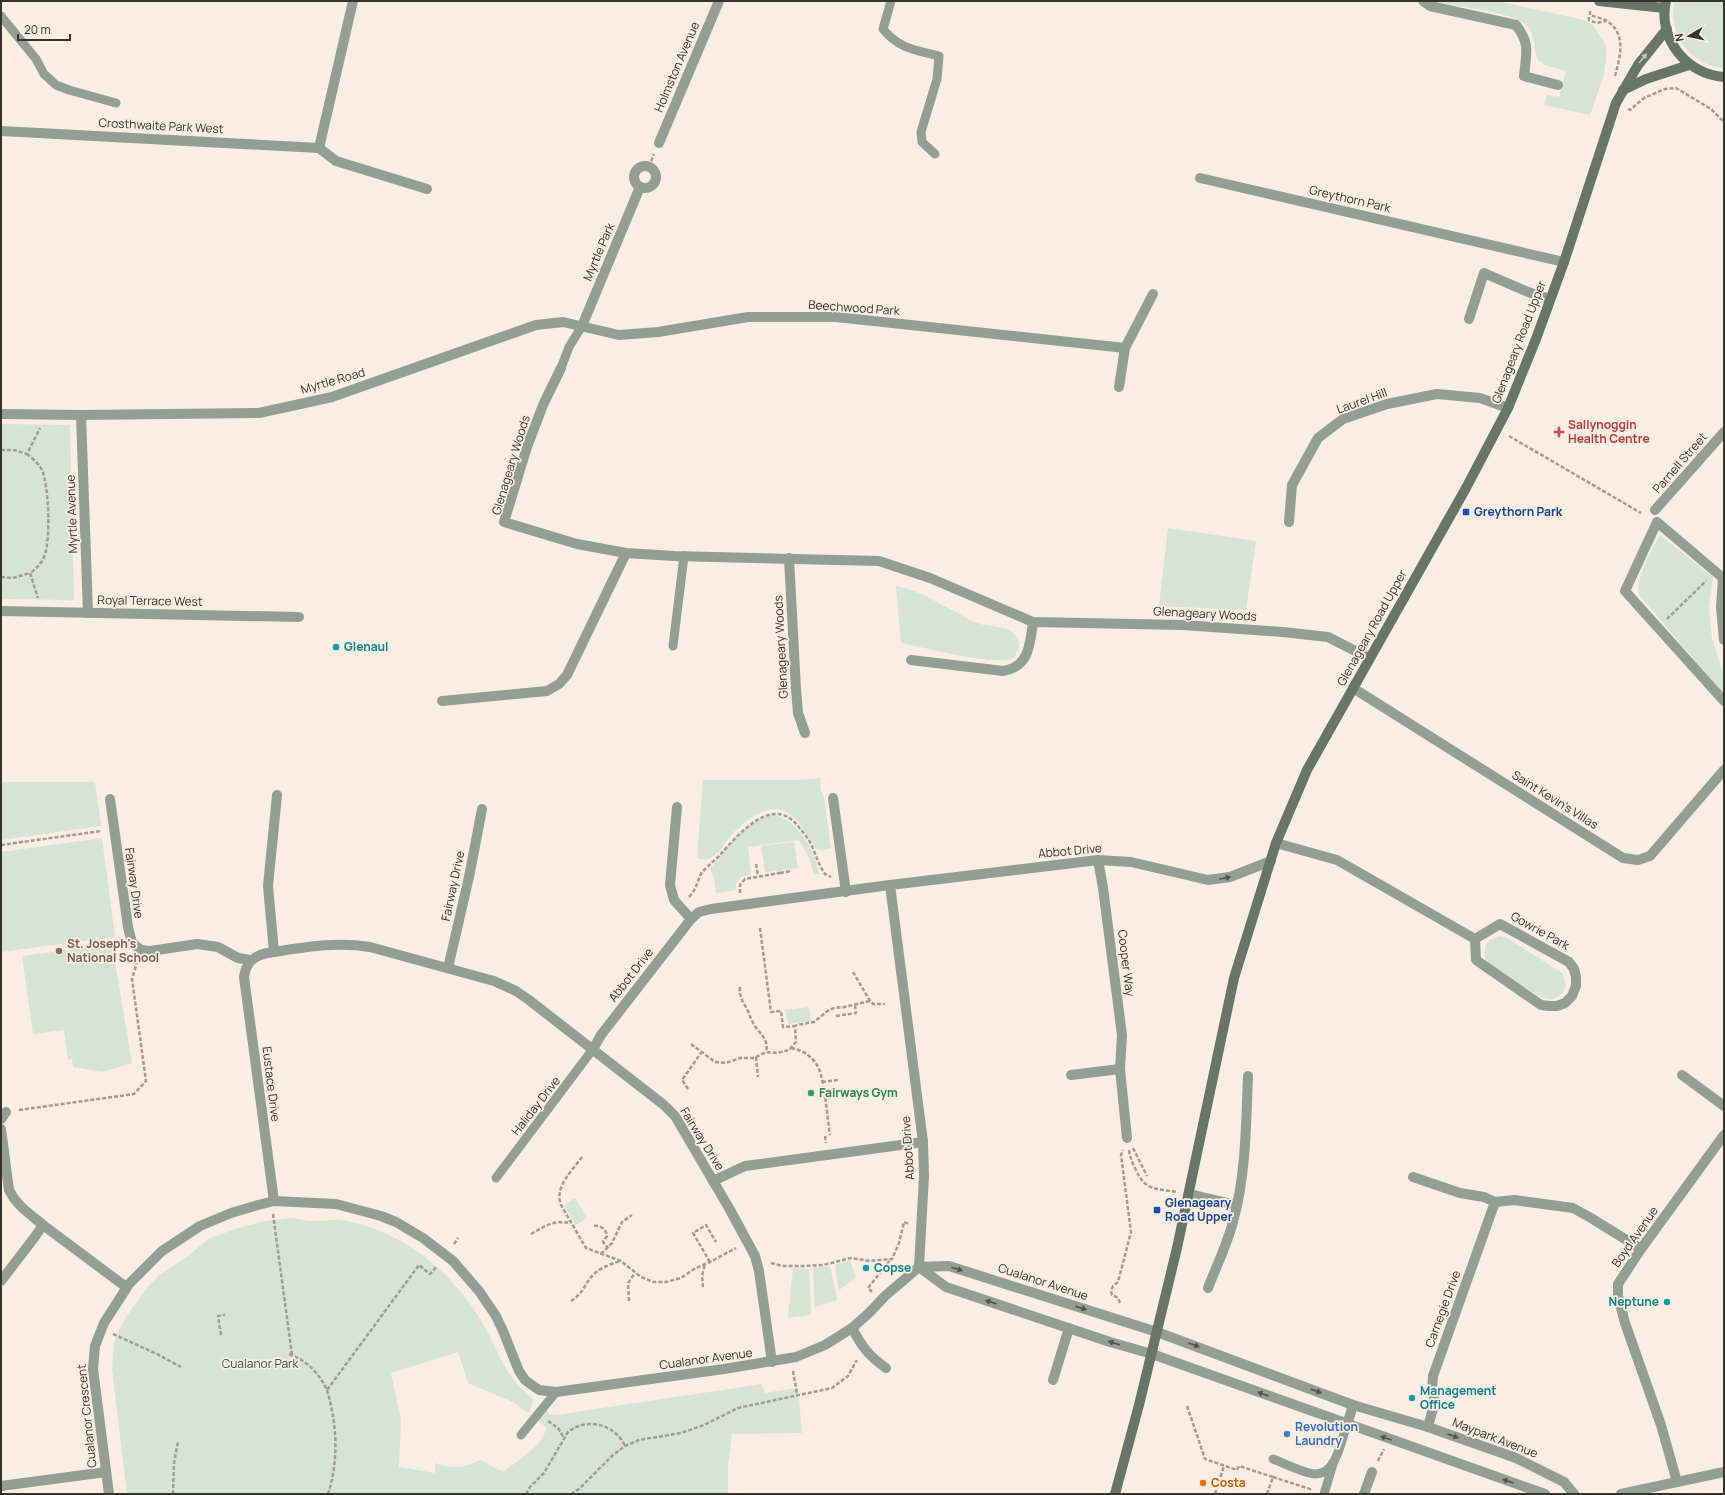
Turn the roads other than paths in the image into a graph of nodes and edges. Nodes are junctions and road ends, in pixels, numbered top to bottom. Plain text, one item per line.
1 (353, 1) edge
2 (719, 1) edge
3 (891, 1) edge
4 (1422, 1) edge
5 (1599, 1) edge
6 (1665, 5) edge
7 (1, 16) edge
8 (1667, 29) junction
9 (1689, 65) junction
10 (1724, 77) edge
11 (1558, 85) dead end
12 (1622, 90) junction
13 (116, 103) dead end
14 (1, 131) edge
15 (657, 147) road end
16 (319, 148) junction
17 (935, 154) dead end
18 (1200, 178) dead end
19 (640, 187) junction
20 (427, 189) dead end
21 (1564, 262) junction
22 (1153, 294) dead end
23 (1550, 300) junction
24 (1469, 319) dead end
25 (582, 326) junction
26 (1125, 348) junction
27 (561, 368) joint
28 (1119, 387) dead end
29 (1508, 408) junction
30 (1, 414) edge
31 (81, 416) junction
32 (1724, 432) edge
33 (1655, 510) dead end
34 (1289, 522) dead end
35 (626, 553) junction
36 (684, 556) junction
37 (789, 558) junction
38 (1721, 576) edge
39 (1, 611) edge
40 (88, 613) junction
41 (299, 617) dead end
42 (1033, 622) junction
43 (1724, 640) edge
44 (673, 646) dead end
45 (1369, 658) junction
46 (911, 660) dead end
47 (1353, 688) junction
48 (442, 701) dead end
49 (1724, 701) edge
50 (805, 733) dead end
51 (1724, 770) edge
52 (277, 795) dead end
53 (832, 798) dead end
54 (110, 799) dead end
55 (677, 807) dead end
56 (482, 809) dead end
57 (1276, 843) junction
58 (1098, 860) junction
59 (1271, 861) junction
60 (890, 885) junction
61 (846, 892) junction
62 (691, 919) junction
63 (1475, 939) junction
64 (274, 952) junction
65 (248, 965) junction
66 (448, 968) junction
67 (593, 1049) junction
68 (1120, 1069) junction
69 (1071, 1075) dead end
70 (1682, 1075) dead end
71 (1248, 1076) dead end
72 (1724, 1106) edge
73 (1, 1129) edge
74 (1724, 1135) edge
75 (1127, 1138) road end
76 (923, 1142) junction
77 (1414, 1177) dead end
78 (496, 1178) dead end
79 (713, 1181) junction
80 (1189, 1194) junction
81 (272, 1202) junction
82 (1495, 1202) junction
83 (1237, 1206) junction
84 (43, 1224) junction
85 (1641, 1249) junction
86 (919, 1267) junction
87 (1, 1281) edge
88 (126, 1287) junction
89 (1208, 1288) dead end
90 (852, 1328) junction
91 (1069, 1328) junction
92 (1157, 1332) junction
93 (1152, 1354) junction
94 (772, 1362) junction
95 (886, 1368) dead end
96 (1053, 1380) dead end
97 (556, 1392) junction
98 (1353, 1405) junction
99 (1347, 1425) junction
100 (1428, 1427) junction
101 (521, 1435) dead end
102 (1273, 1459) dead end
103 (1334, 1462) junction
104 (106, 1472) junction
105 (1372, 1472) dead end
106 (1724, 1472) edge
107 (1677, 1482) junction
108 (1, 1486) edge
109 (109, 1494) edge
110 (1115, 1494) edge
111 (1324, 1494) edge
112 (1364, 1494) edge
113 (1545, 1494) edge
114 (1574, 1494) edge
115 (1621, 1494) edge

1 - 16 street
2 - 15 street, Holmston Avenue
3 - 17 lane
4 - 11 street
5 - 6 main road
6 - 8 main road
7 - 13 lane
8 - 9 main road
12 -> 8 main road, Glenageary Road Upper
9 - 10 main road
9 - 12 main road
12 - 21 main road, Glenageary Road Upper
14 - 16 street, Crosthwaite Park West
16 - 20 street
18 - 21 street, Greythorn Park
19 - 19 street
19 - 25 street, Myrtle Park
21 - 23 main road, Glenageary Road Upper
22 - 26 street
23 - 24 street
23 - 29 main road, Glenageary Road Upper
25 - 26 street, Beechwood Park
25 - 27 lane, Glenageary Woods
25 - 31 street, Myrtle Road
26 - 28 street
27 - 35 street, Glenageary Woods
29 - 34 street, Laurel Hill
29 - 45 main road, Glenageary Road Upper
30 - 31 street, Myrtle Road
31 - 40 street, Myrtle Avenue
32 - 33 street, Parnell Street
35 - 36 street, Glenageary Woods
35 - 48 street
36 - 37 street, Glenageary Woods
36 - 44 lane
37 - 42 street, Glenageary Woods
37 - 50 street, Glenageary Woods
38 - 43 street
38 - 49 street
39 - 40 street, Royal Terrace West
40 - 41 street, Royal Terrace West
42 - 45 street, Glenageary Woods
42 - 46 street
45 - 47 main road, Glenageary Road Upper
47 - 51 street, Saint Kevin's Villas
47 - 57 main road, Glenageary Road Upper
52 - 64 street
53 - 61 street
54 - 65 street, Fairway Drive
55 - 62 street
56 - 66 street, Fairway Drive
57 - 59 main road, Glenageary Road Upper
57 - 63 street
58 -> 59 street, Abbot Drive
58 - 60 street, Abbot Drive
58 - 68 street, Cooper Way
59 - 80 main road, Glenageary Road Upper
60 - 61 street, Abbot Drive
60 - 76 street, Abbot Drive
61 - 62 street, Abbot Drive
62 - 67 street, Abbot Drive
63 - 63 street, Gowrie Park
64 - 65 street, Fairway Drive
64 - 66 street, Fairway Drive
65 - 81 street, Eustace Drive
66 - 67 street, Fairway Drive
67 - 78 lane, Haliday Drive
67 - 79 street, Fairway Drive
68 - 69 street
68 - 75 street, Cooper Way
70 - 72 street
71 - 83 street
73 - 84 street
74 - 85 street, Boyd Avenue
76 - 79 street
76 - 86 street, Abbot Drive
77 - 82 street
79 - 94 street, Fairway Drive
80 - 83 street
80 - 92 main road, Glenageary Road Upper
81 - 88 street, Cualanor Crescent
81 - 97 street, Cualanor Crescent
82 - 85 street
82 - 100 street, Carnegie Drive
83 - 89 street
84 - 87 street
84 - 88 street
85 - 107 street, Boyd Avenue
86 - 90 street, Cualanor Avenue
91 -> 86 street
86 -> 92 street, Cualanor Avenue
88 - 104 street, Cualanor Crescent
90 - 94 street, Cualanor Avenue
90 - 95 street
93 -> 91 street
91 - 96 street
92 - 93 main road, Glenageary Road Upper
92 -> 98 street, Maypark Avenue
99 -> 93 street
93 - 110 main road, Glenageary Road Upper
94 - 97 street, Cualanor Avenue
97 - 101 lane
98 - 99 street
98 - 100 street, Maypark Avenue
99 - 103 lane
113 -> 99 street
100 -> 114 street, Maypark Avenue
102 - 103 lane
103 - 111 lane
104 - 108 street
104 - 109 street, Cualanor Crescent
105 - 112 street
106 - 107 street
107 - 115 street

